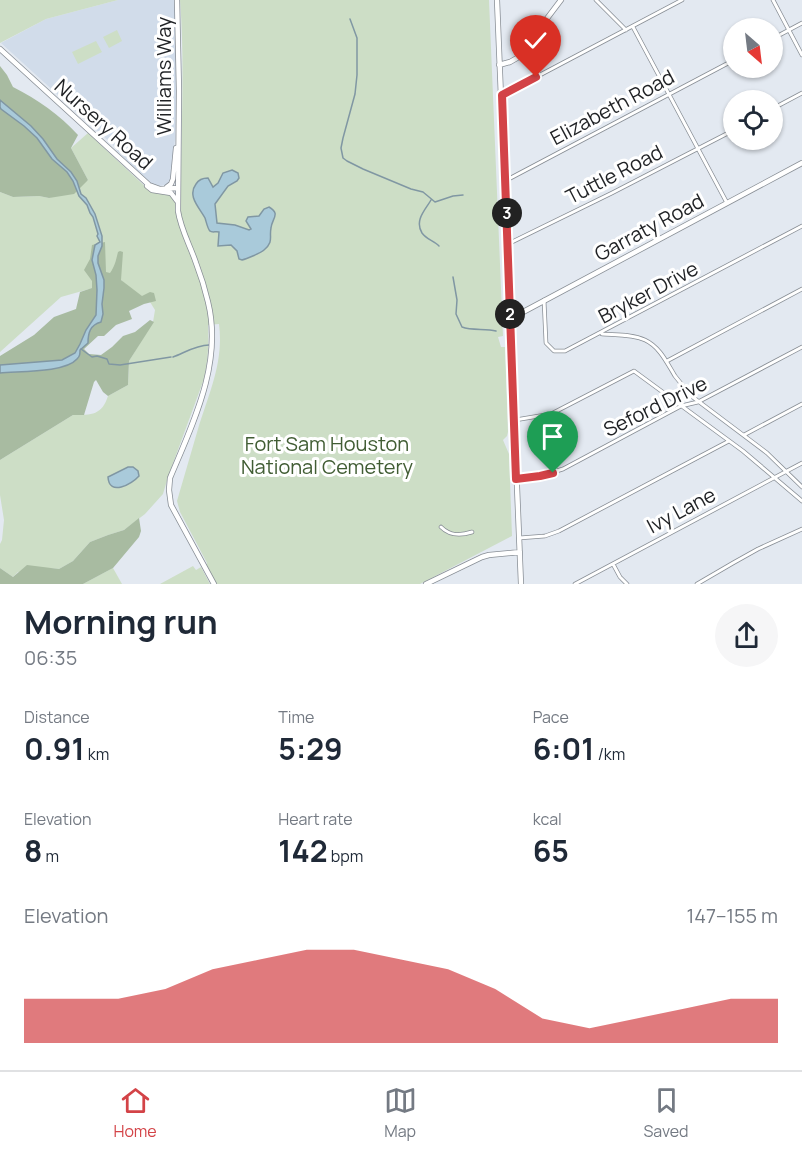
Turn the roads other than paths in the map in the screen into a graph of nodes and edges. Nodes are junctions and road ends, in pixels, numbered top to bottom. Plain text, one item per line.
1 (177, 0) edge
2 (497, 0) edge
3 (561, 0) edge
4 (596, 0) edge
5 (682, 0) edge
6 (773, 0) edge
7 (802, 23) edge
8 (633, 27) junction
9 (626, 30) junction
10 (789, 30) junction
11 (783, 33) edge
12 (0, 49) edge
13 (802, 55) edge
14 (499, 64) junction
15 (723, 66) edge
16 (802, 93) edge
17 (669, 94) junction
18 (502, 95) junction
19 (783, 103) edge
20 (723, 136) edge
21 (178, 139) junction
22 (698, 149) junction
23 (802, 163) edge
24 (143, 180) junction
25 (505, 181) junction
26 (178, 188) junction
27 (165, 189) junction
28 (177, 201) junction
29 (727, 203) junction
30 (802, 226) edge
31 (508, 244) junction
32 (802, 289) edge
33 (544, 300) junction
34 (510, 319) junction
35 (600, 334) junction
36 (802, 347) edge
37 (667, 361) junction
38 (699, 402) junction
39 (802, 404) edge
40 (681, 406) junction
41 (514, 420) junction
42 (744, 435) junction
43 (729, 441) junction
44 (802, 463) edge
45 (786, 472) junction
46 (774, 477) junction
47 (516, 479) junction
48 (802, 487) edge
49 (802, 501) edge
50 (441, 527) dead end
51 (802, 529) edge
52 (472, 532) dead end
53 (519, 538) junction
54 (520, 552) junction
55 (613, 564) junction
56 (214, 584) edge
57 (426, 584) edge
58 (521, 584) edge
59 (575, 584) edge
60 (627, 584) edge
61 (697, 584) edge

1 - 21 street, Williams Way
2 - 14 street
3 - 14 street
4 - 9 street
5 - 8 street
6 - 10 street
7 - 10 street
8 - 9 street
8 - 17 street
9 - 18 street
10 - 11 street
10 - 13 street
12 - 24 street, Nursery Road
14 - 18 street
15 - 17 street, Elizabeth Road
16 - 19 street
17 - 22 street
17 - 25 street, Elizabeth Road
18 - 25 street
20 - 22 street, Tuttle Road
21 - 26 street, Williams Way
21 - 27 street
22 - 29 street
22 - 31 street, Tuttle Road
23 - 29 street, Garraty Road
24 - 27 street, Nursery Road
24 - 28 street
25 - 31 street
26 - 27 street, Nursery Road
26 - 28 street
28 - 56 street
29 - 33 street, Garraty Road
30 - 35 street, Bryker Drive
31 - 34 street
32 - 37 street
33 - 34 street, Garraty Road
33 - 35 street, Bryker Drive
34 - 41 street
35 - 37 street
36 - 38 street, Seford Drive
37 - 38 street
38 - 40 street, Seford Drive
38 - 42 street
39 - 42 street
40 - 41 street
40 - 43 street
40 - 47 street, Seford Drive
41 - 47 street
42 - 45 street
43 - 46 street
43 - 53 street
44 - 45 street, Ivy Lane
45 - 46 street, Ivy Lane
45 - 48 street
46 - 49 street
46 - 55 street, Ivy Lane
47 - 53 street
50 - 52 street
51 - 61 street
53 - 54 street
54 - 57 street
54 - 58 street
55 - 59 street, Ivy Lane
55 - 60 street

